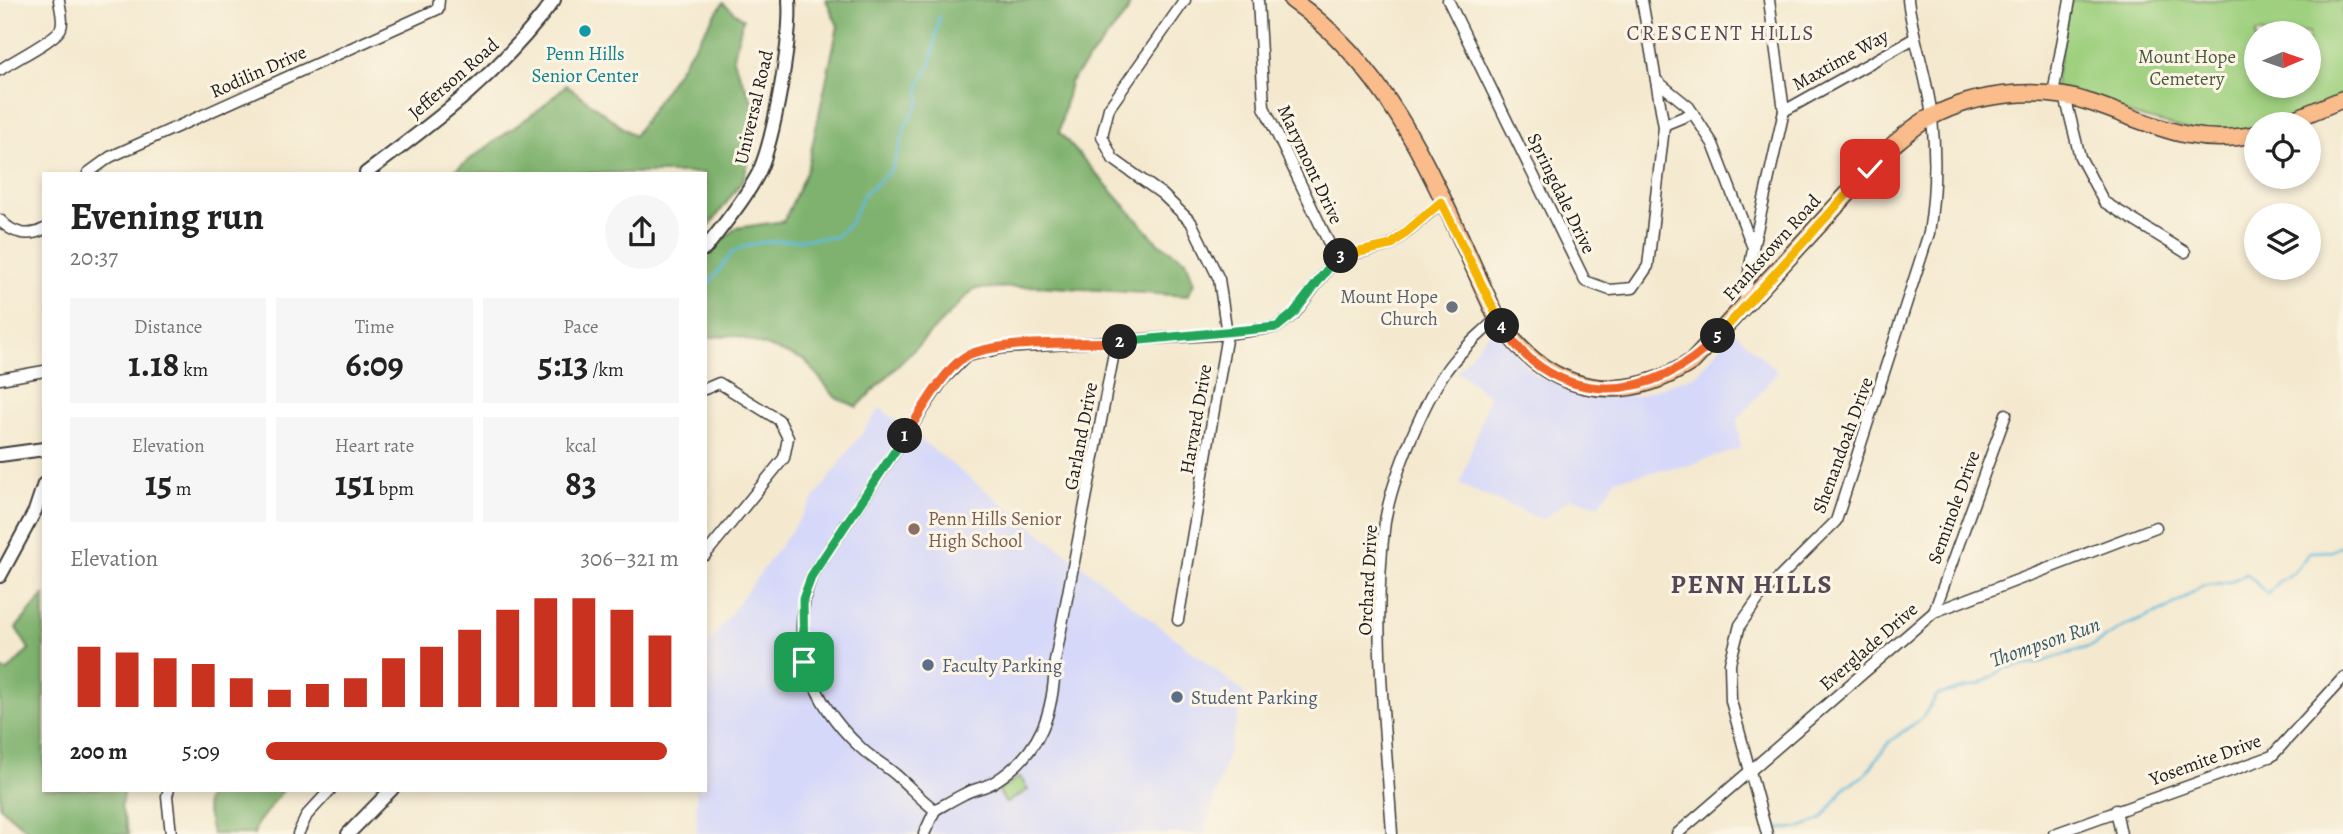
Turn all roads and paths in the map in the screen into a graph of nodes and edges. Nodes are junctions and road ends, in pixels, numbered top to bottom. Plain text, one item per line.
1 (59, 0) edge
2 (439, 0) edge
3 (554, 0) edge
4 (789, 0) edge
5 (1185, 0) edge
6 (1258, 0) edge
7 (1292, 0) edge
8 (1448, 0) edge
9 (1642, 0) edge
10 (1769, 0) edge
11 (1908, 0) edge
12 (2070, 0) edge
13 (1913, 38) junction
14 (0, 70) edge
15 (1657, 81) junction
16 (2059, 95) junction
17 (2343, 99) edge
18 (1784, 111) junction
19 (2312, 112) edge
20 (1693, 113) junction
21 (1932, 116) junction
22 (1664, 125) junction
23 (2244, 136) edge
24 (89, 172) edge
25 (367, 172) edge
26 (1441, 202) junction
27 (4, 224) edge
28 (42, 229) edge
29 (707, 246) edge
30 (1753, 248) junction
31 (2185, 252) dead end
32 (1336, 258) junction
33 (1744, 308) junction
34 (1497, 318) junction
35 (1227, 334) junction
36 (1116, 342) junction
37 (42, 370) edge
38 (0, 379) edge
39 (707, 387) edge
40 (2006, 414) dead end
41 (42, 449) edge
42 (0, 455) edge
43 (42, 490) edge
44 (2156, 527) dead end
45 (707, 553) edge
46 (0, 576) edge
47 (1934, 612) junction
48 (1178, 620) dead end
49 (2343, 678) edge
50 (1749, 773) junction
51 (169, 792) edge
52 (328, 792) edge
53 (389, 792) edge
54 (935, 810) junction
55 (2116, 810) junction
56 (171, 834) edge
57 (298, 834) edge
58 (348, 834) edge
59 (924, 834) edge
60 (1392, 834) edge
61 (1677, 834) edge
62 (1768, 834) edge
63 (2054, 834) edge
64 (2121, 834) edge

1 - 14 street
2 - 24 street, Rodilin Drive
3 - 25 street, Jefferson Road
4 - 29 street, Universal Road
5 - 35 street, Harvard Drive
6 - 32 street, Marymont Drive
7 - 26 main road, Frankstown Road
8 - 22 street, Springdale Drive
9 - 15 street, Springdale Drive
10 - 18 street
11 - 13 street, Shenandoah Drive
12 - 16 street
13 - 18 street, Maxtime Way
13 - 21 street, Shenandoah Drive
15 - 20 street
15 - 22 street, Springdale Drive
16 - 21 main road, Frankstown Road
16 - 23 main road, Frankstown Road
16 - 31 street
17 - 19 main road
18 - 30 street
20 - 22 street
20 - 30 street
21 - 33 main road, Frankstown Road
21 - 50 street, Shenandoah Drive
26 - 32 street
26 - 34 main road, Frankstown Road
27 - 28 street
30 - 33 street
32 - 35 street
33 - 34 main road, Frankstown Road
34 - 60 street, Orchard Drive
35 - 36 street
35 - 48 street, Harvard Drive
36 - 54 street, Garland Drive
36 - 54 street
37 - 38 street
39 - 45 street
40 - 47 street, Seminole Drive
41 - 42 street
43 - 46 street
44 - 47 street, Everglade Drive
47 - 50 street, Everglade Drive
49 - 55 street, Yosemite Drive
50 - 61 street, Everglade Drive
50 - 62 street, Shenandoah Drive
51 - 56 street
52 - 57 street
53 - 58 street
54 - 59 street
55 - 63 street, Yosemite Drive
55 - 64 street

